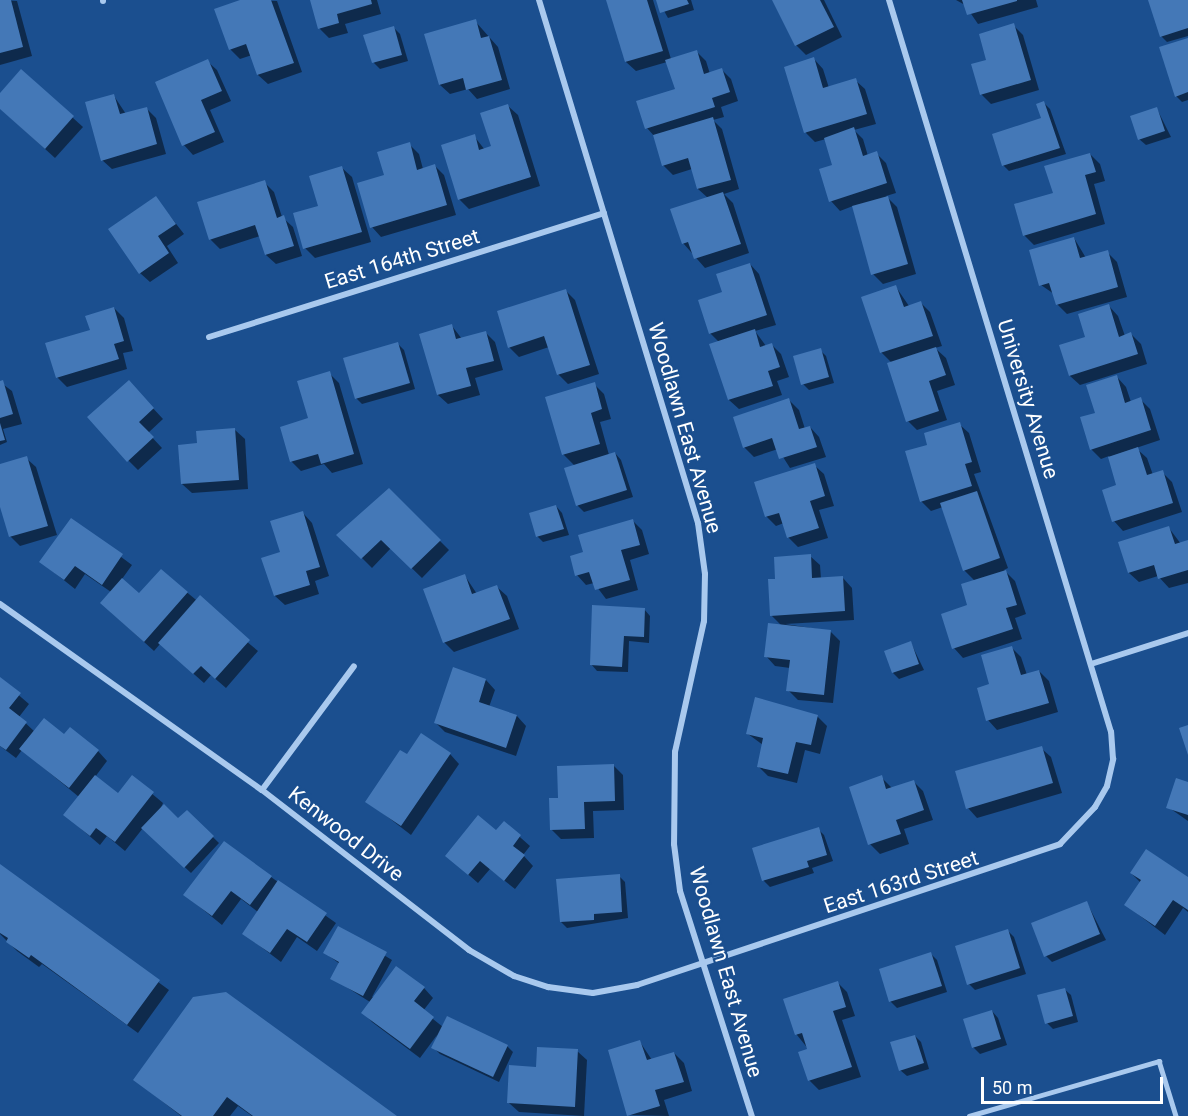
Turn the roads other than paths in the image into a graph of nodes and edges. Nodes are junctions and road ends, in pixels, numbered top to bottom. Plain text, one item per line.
1 (539, 0) edge
2 (889, 0) edge
3 (604, 213) junction
4 (209, 337) dead end
5 (0, 604) edge
6 (1188, 633) edge
7 (1091, 664) junction
8 (354, 666) dead end
9 (261, 789) junction
10 (1095, 807) joint
11 (702, 964) junction
12 (752, 1116) edge
13 (969, 1116) edge
14 (1176, 1116) edge

1 - 3 street, Woodlawn East Avenue
2 - 7 street, University Avenue
3 - 4 street, East 164th Street
3 - 11 street, Woodlawn East Avenue
5 - 9 street, Kenwood Drive
6 - 7 street
7 - 10 street, University Avenue
8 - 9 street
9 - 11 street, Kenwood Drive
10 - 11 street, East 163rd Street
11 - 12 street, Woodlawn East Avenue
13 - 14 lane

